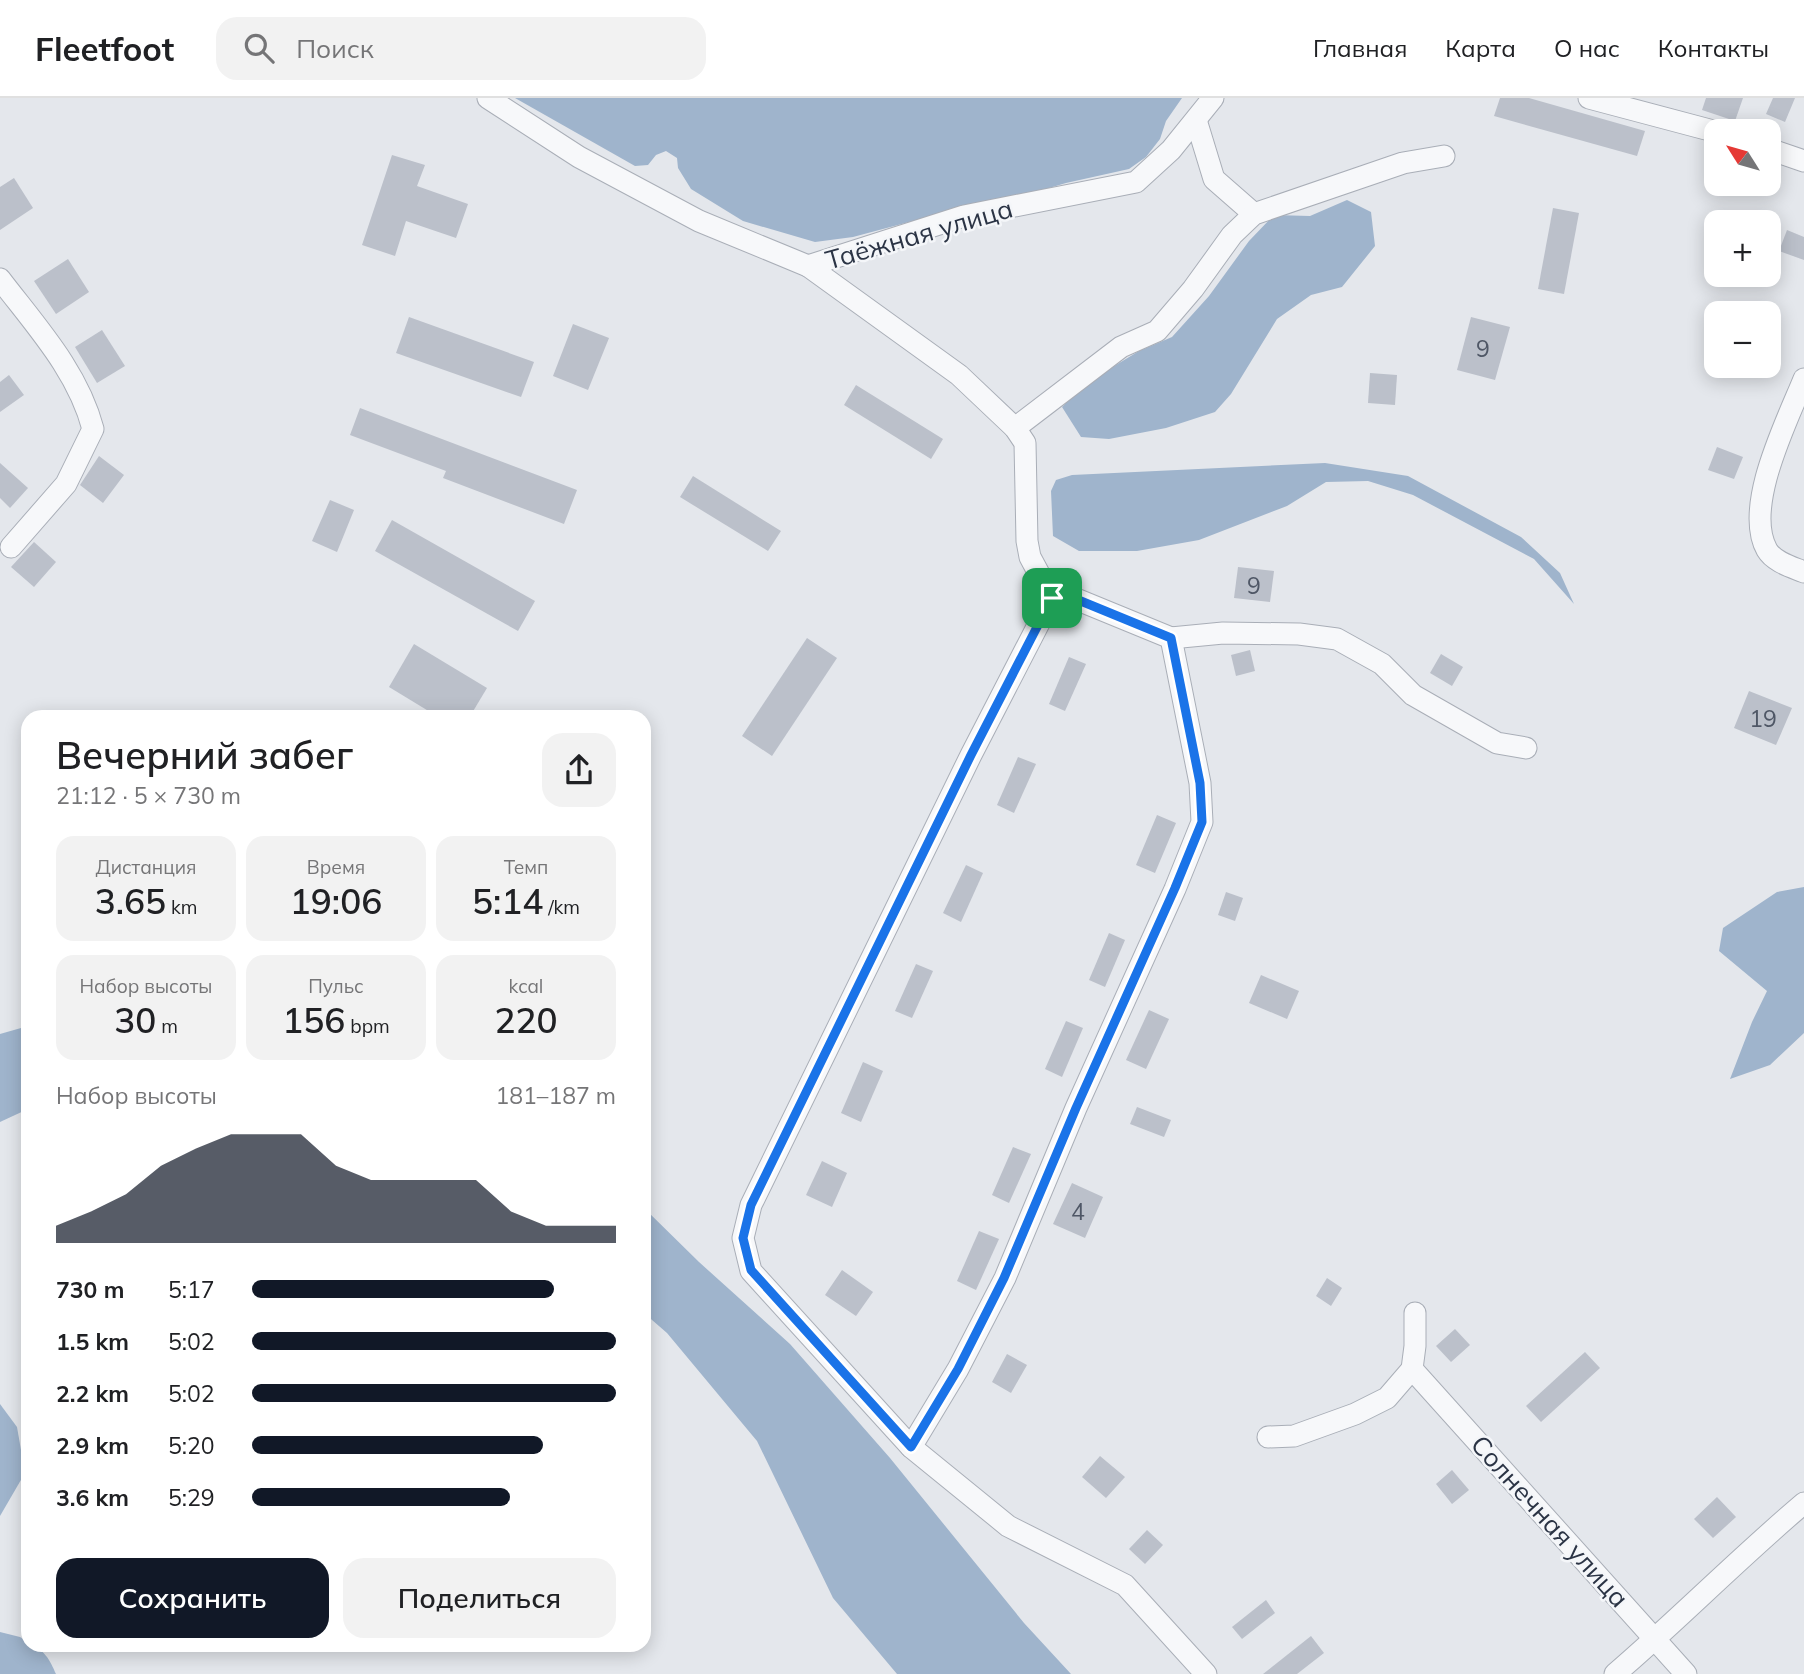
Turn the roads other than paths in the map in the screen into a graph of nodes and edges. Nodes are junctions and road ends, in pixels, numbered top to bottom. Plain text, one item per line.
1 (488, 98) edge
2 (1213, 98) edge
3 (1589, 98) edge
4 (1196, 120) junction
5 (1704, 129) edge
6 (1782, 153) edge
7 (1444, 156) dead end
8 (1804, 161) edge
9 (1254, 214) junction
10 (808, 266) junction
11 (0, 279) edge
12 (1804, 379) edge
13 (1015, 428) junction
14 (11, 547) dead end
15 (1804, 572) edge
16 (1052, 598) junction
17 (1171, 638) junction
18 (1526, 748) dead end
19 (1415, 1313) dead end
20 (1412, 1369) junction
21 (1268, 1437) dead end
22 (911, 1447) junction
23 (1804, 1503) edge
24 (1656, 1638) junction
25 (1206, 1674) edge
26 (1615, 1674) edge
27 (1686, 1674) edge

1 - 10 street
2 - 4 street, Таёжная улица
3 - 5 street
4 - 9 street
4 - 10 street, Таёжная улица
6 - 8 street
7 - 9 street
9 - 13 street
10 - 13 street, Таёжная улица
11 - 14 street
12 - 15 street
13 - 16 street
16 - 17 street
16 - 22 street
17 - 18 street
17 - 22 street
19 - 20 street
20 - 21 street
20 - 24 street, Солнечная улица
22 - 25 street
23 - 24 street
24 - 26 street
24 - 27 street, Солнечная улица

